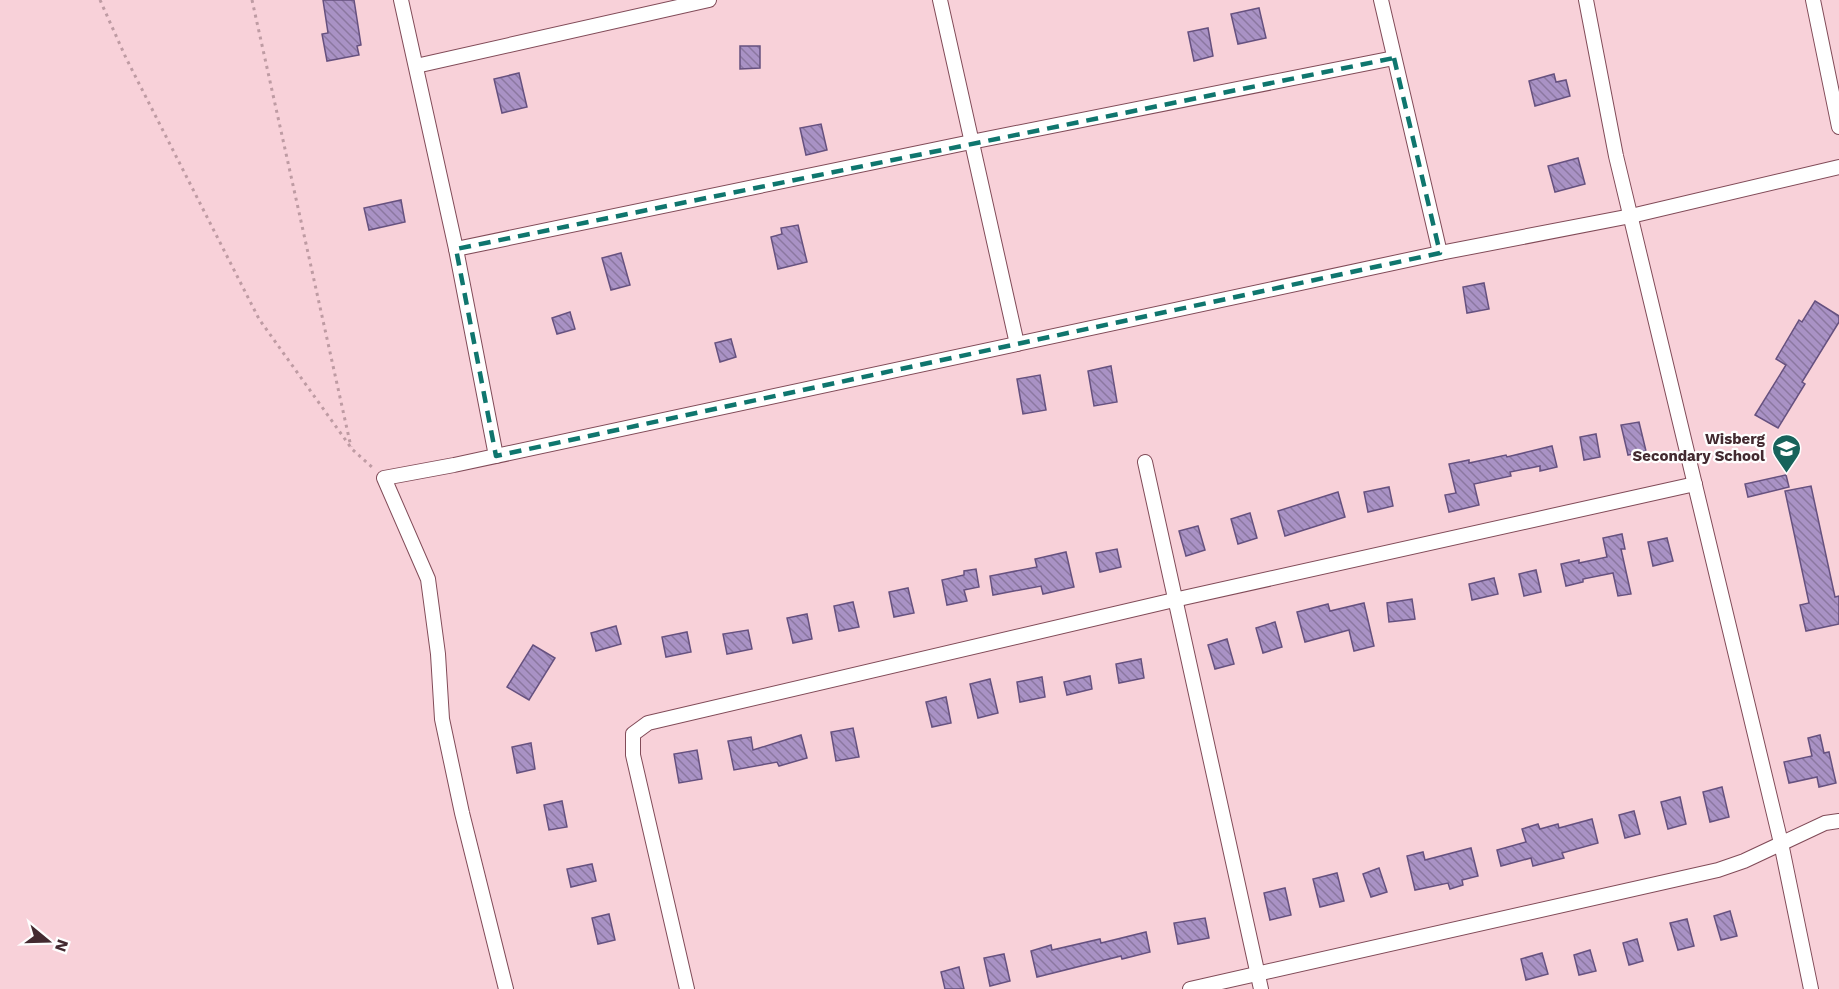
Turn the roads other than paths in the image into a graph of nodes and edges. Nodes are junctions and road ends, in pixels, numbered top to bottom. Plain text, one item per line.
1 (401, 0) edge
2 (709, 0) edge
3 (940, 0) edge
4 (1381, 0) edge
5 (1586, 0) edge
6 (1814, 0) edge
7 (1394, 58) junction
8 (416, 66) junction
9 (1839, 127) edge
10 (971, 142) junction
11 (1839, 167) edge
12 (1631, 216) junction
13 (456, 249) junction
14 (1440, 253) junction
15 (1017, 344) junction
16 (496, 456) junction
17 (1145, 462) dead end
18 (1695, 484) junction
19 (1174, 600) junction
20 (1839, 821) edge
21 (1781, 843) junction
22 (1258, 974) junction
23 (506, 989) edge
24 (687, 989) edge
25 (1190, 989) edge
26 (1261, 989) edge
27 (1811, 989) edge

1 - 8 street
2 - 8 street
3 - 10 street
4 - 7 street
5 - 12 street
6 - 9 street
7 - 10 street
7 - 14 street
8 - 13 street
10 - 13 street
10 - 15 street
11 - 12 street
12 - 14 street
12 - 18 street
13 - 16 street
14 - 15 street
15 - 16 street
16 - 23 street
17 - 19 street
18 - 19 street
18 - 21 street
19 - 22 street
19 - 24 street
20 - 21 street
21 - 22 street
21 - 27 street
22 - 25 street
22 - 26 street

